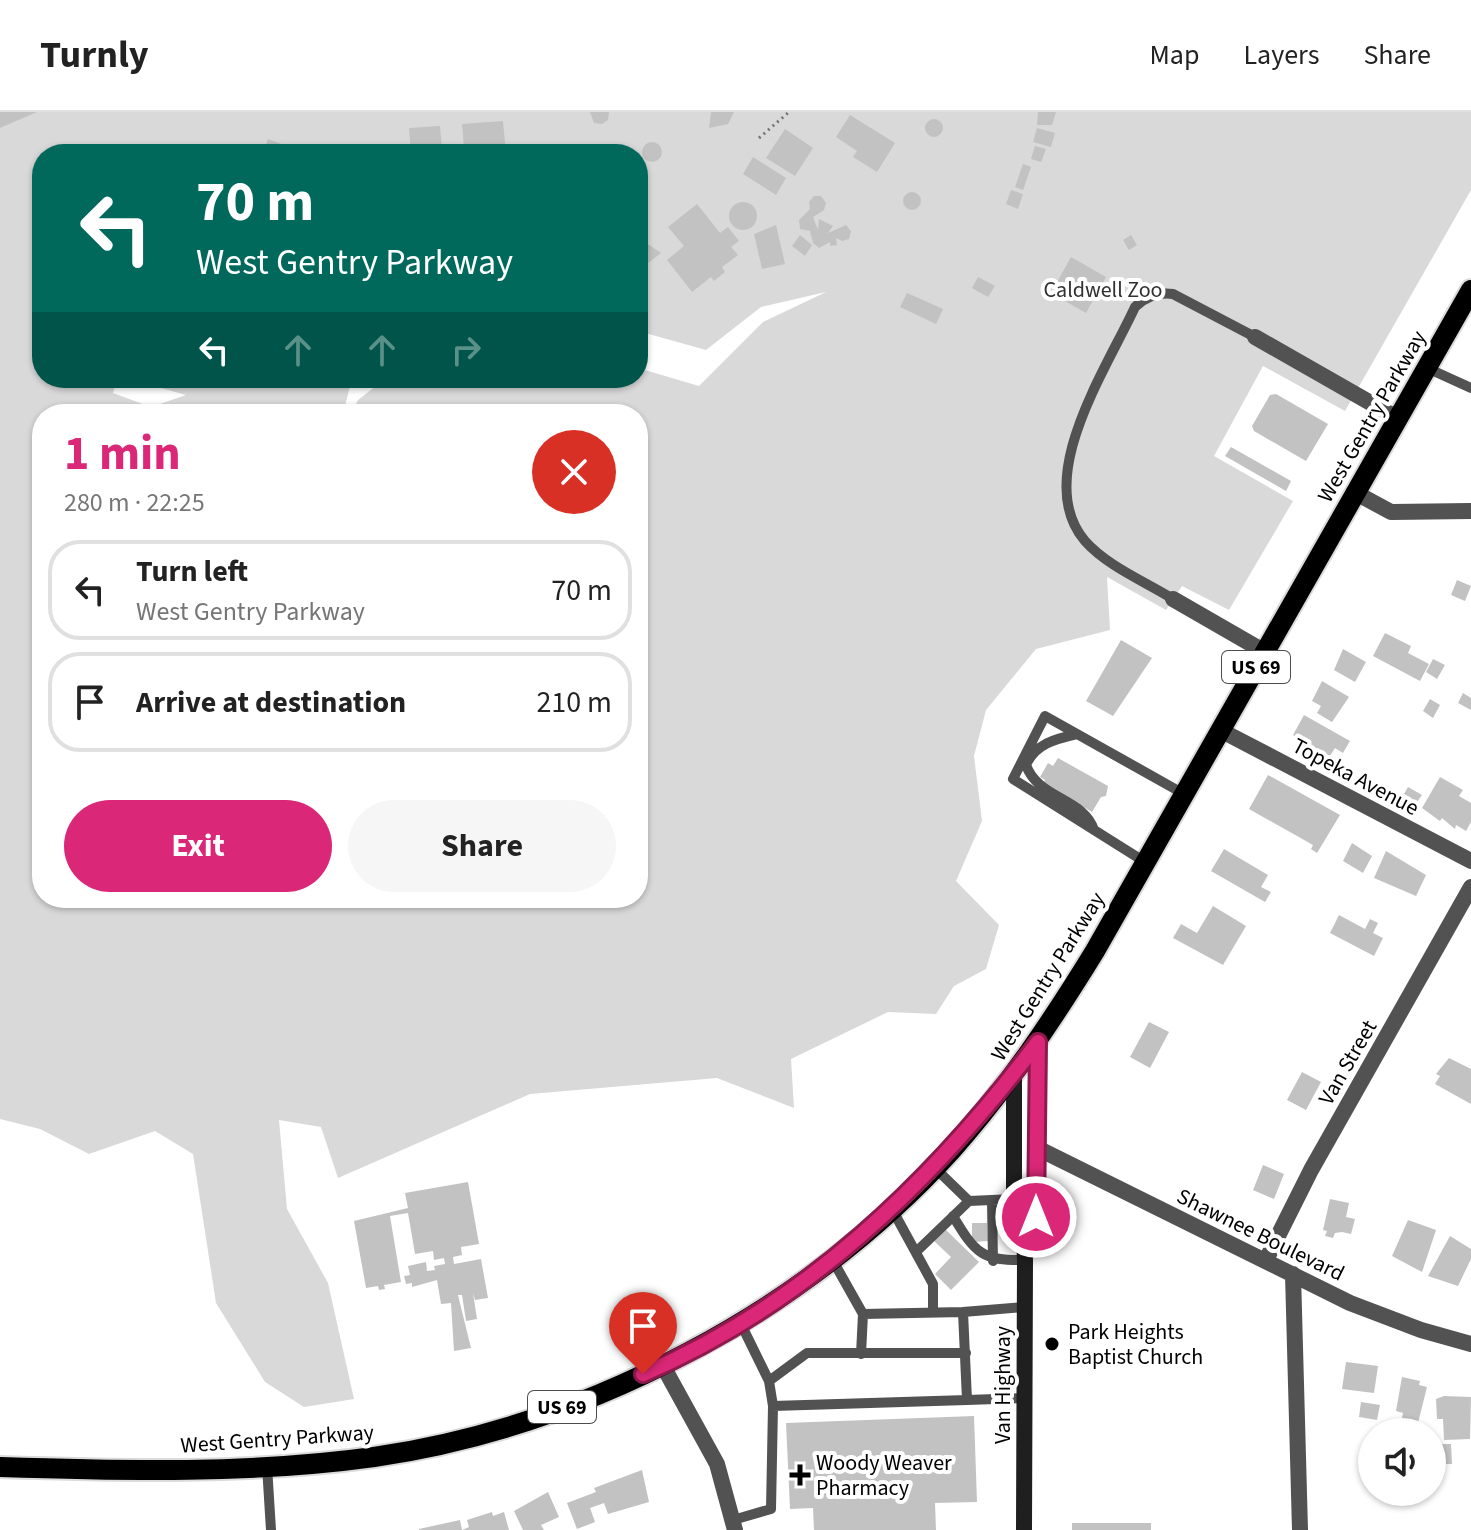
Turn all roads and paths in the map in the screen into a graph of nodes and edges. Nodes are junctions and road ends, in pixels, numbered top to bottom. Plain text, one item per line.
1 (789, 112) edge
2 (759, 138) dead end
3 (1471, 290) edge
4 (1255, 337) joint
5 (1427, 368) junction
6 (1471, 388) edge
7 (1397, 418) junction
8 (1354, 492) junction
9 (1471, 511) edge
10 (1173, 599) joint
11 (1265, 652) junction
12 (1220, 730) junction
13 (1077, 734) junction
14 (1184, 794) junction
15 (1095, 831) junction
16 (1471, 861) edge
17 (1145, 862) junction
18 (1471, 887) edge
19 (1038, 1042) junction
20 (1014, 1074) junction
21 (1037, 1148) junction
22 (935, 1168) junction
23 (1014, 1199) junction
24 (969, 1201) junction
25 (992, 1201) junction
26 (892, 1209) junction
27 (953, 1216) junction
28 (1024, 1239) junction
29 (917, 1251) junction
30 (832, 1259) junction
31 (1025, 1260) junction
32 (1266, 1260) junction
33 (993, 1261) junction
34 (1293, 1274) junction
35 (1024, 1307) junction
36 (933, 1312) junction
37 (963, 1312) junction
38 (863, 1314) junction
39 (740, 1322) junction
40 (1471, 1344) edge
41 (966, 1353) junction
42 (861, 1354) junction
43 (663, 1366) junction
44 (769, 1381) junction
45 (1024, 1398) junction
46 (967, 1400) junction
47 (773, 1406) junction
48 (267, 1466) junction
49 (0, 1467) edge
50 (734, 1525) edge
51 (271, 1530) edge
52 (1024, 1530) edge
53 (1300, 1530) edge

1 - 2 path
3 - 5 main road, West Gentry Parkway / US 69
4 - 7 street
4 - 10 lane
5 - 6 lane
5 - 7 main road, West Gentry Parkway / US 69
7 - 8 main road, West Gentry Parkway / US 69
8 - 9 street
8 - 11 main road, West Gentry Parkway / US 69
10 - 11 street
11 - 12 main road, West Gentry Parkway / US 69
12 - 14 main road, West Gentry Parkway / US 69
12 - 16 street, Topeka Avenue
13 - 14 lane
13 - 15 lane
13 - 15 lane
14 - 17 main road, West Gentry Parkway / US 69
15 - 17 lane
17 - 19 main road, West Gentry Parkway / US 69
18 - 32 street, Van Street
19 - 20 main road, West Gentry Parkway / US 69
19 - 21 main road, Van Highway
20 - 22 main road, West Gentry Parkway / US 69
20 - 23 main road, Van Highway
21 - 28 main road, Van Highway
21 - 32 street, Shawnee Boulevard
22 - 24 lane
22 - 26 main road, West Gentry Parkway / US 69
23 - 25 lane
23 - 28 main road, Van Highway
24 - 25 lane
24 - 27 lane
25 - 33 lane
26 - 29 lane
26 - 30 main road, West Gentry Parkway / US 69
27 - 29 lane
27 - 33 lane
28 - 31 main road, Van Highway
29 - 36 lane
30 - 38 lane
30 - 39 main road, West Gentry Parkway / US 69
31 - 33 lane
31 - 35 main road, Van Highway
32 - 34 street, Shawnee Boulevard
34 - 40 street, Shawnee Boulevard
34 - 53 street
35 - 37 lane
35 - 45 main road, Van Highway
36 - 37 lane
36 - 38 lane
37 - 41 lane
38 - 42 lane
39 - 43 main road, West Gentry Parkway / US 69
39 - 44 lane
41 - 42 lane
41 - 46 lane
42 - 44 lane
43 - 48 main road, West Gentry Parkway / US 69
43 - 50 street
44 - 47 lane
45 - 46 lane
45 - 52 main road, Van Highway
46 - 47 lane
47 - 50 lane
48 - 49 main road, West Gentry Parkway / US 69
48 - 51 lane

